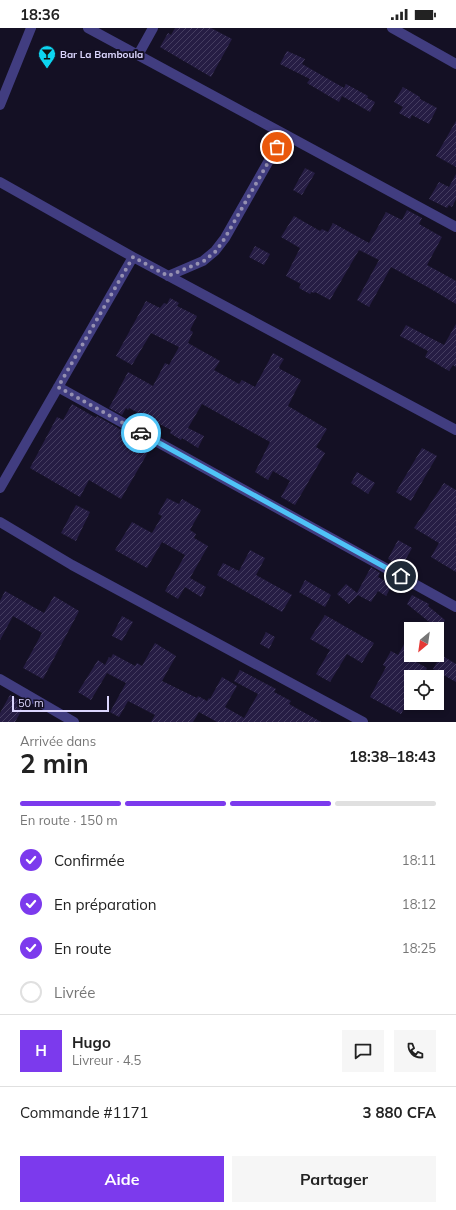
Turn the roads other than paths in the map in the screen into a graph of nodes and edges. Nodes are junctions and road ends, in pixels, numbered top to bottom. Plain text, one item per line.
1 (31, 28) edge
2 (88, 28) edge
3 (153, 28) edge
4 (392, 28) edge
5 (138, 55) junction
6 (456, 64) edge
7 (0, 105) edge
8 (284, 134) junction
9 (0, 182) edge
10 (456, 227) edge
11 (133, 257) junction
12 (168, 276) junction
13 (58, 387) junction
14 (456, 430) edge
15 (0, 488) edge
16 (0, 522) edge
17 (456, 607) edge
18 (0, 679) edge
19 (74, 722) edge
20 (363, 722) edge

1 - 7 street
2 - 5 street
3 - 5 street
4 - 6 street
5 - 8 street
8 - 10 street
8 - 12 street
9 - 11 street
11 - 12 street
11 - 13 street
12 - 14 street
13 - 15 street
13 - 17 street
16 - 20 street
18 - 19 street

